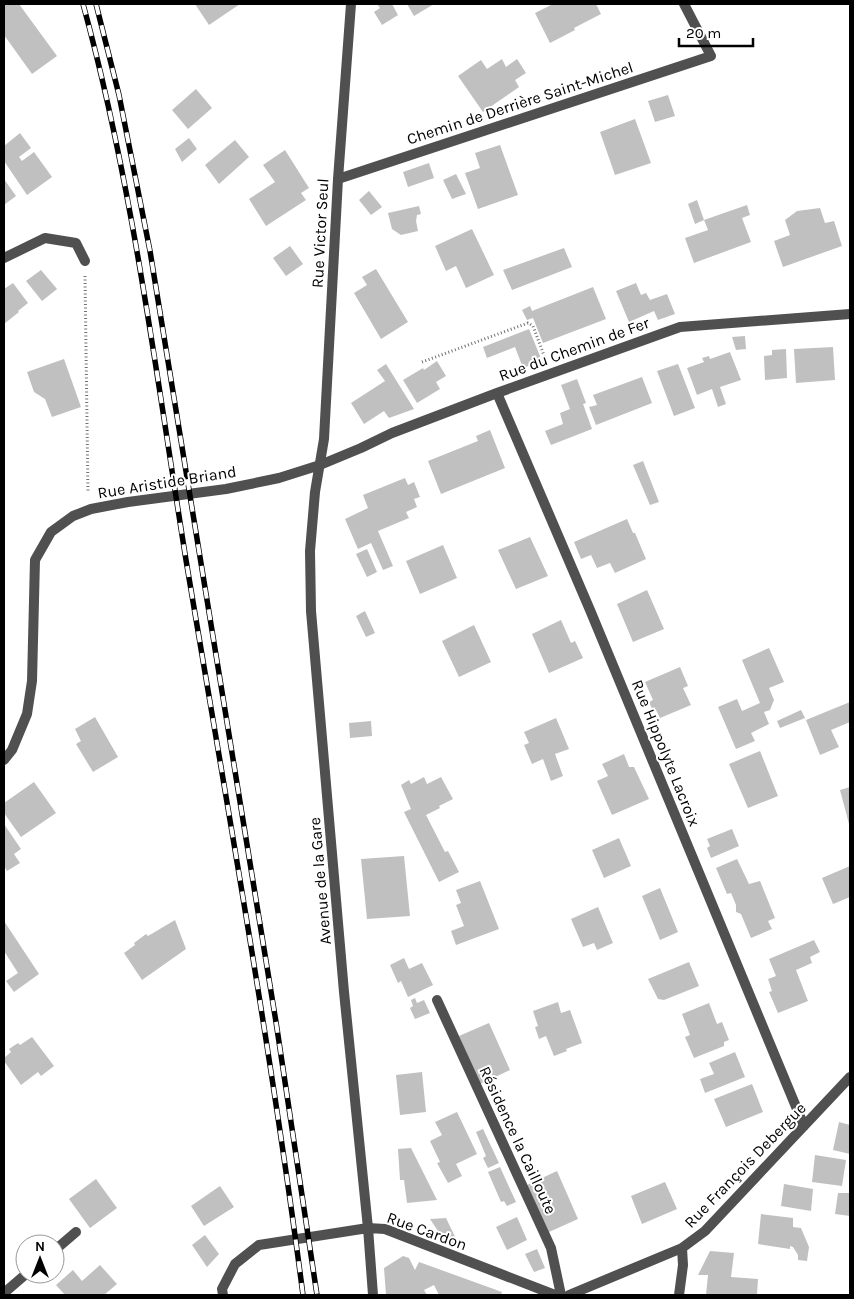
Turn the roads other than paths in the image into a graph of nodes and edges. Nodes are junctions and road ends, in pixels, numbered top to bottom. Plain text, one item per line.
1 (351, 4) edge
2 (684, 4) edge
3 (338, 179) junction
4 (4, 258) edge
5 (85, 261) road end
6 (850, 314) edge
7 (497, 393) junction
8 (320, 464) junction
9 (4, 760) edge
10 (437, 1000) dead end
11 (850, 1077) edge
12 (804, 1126) junction
13 (368, 1228) junction
14 (76, 1232) dead end
15 (65, 1241) edge
16 (682, 1248) junction
17 (15, 1284) edge
18 (4, 1293) edge
19 (223, 1295) edge
20 (373, 1295) edge
21 (555, 1295) edge
22 (561, 1295) edge
23 (569, 1295) edge
24 (679, 1295) edge

1 - 3 street, Rue Victor Seul
2 - 3 street, Chemin de Derrière Saint-Michel
3 - 8 street, Rue Victor Seul
4 - 5 street
6 - 7 street, Rue du Chemin de Fer
7 - 8 street, Rue du Chemin de Fer
7 - 12 street, Rue Hippolyte Lacroix
8 - 9 street, Rue Aristide Briand
8 - 13 street, Avenue de la Gare
10 - 22 street, Résidence la Cailloute
11 - 12 street, Rue François Debergue
12 - 16 street, Rue François Debergue
13 - 19 street, Rue Cardon
13 - 20 street, Avenue de la Gare
13 - 21 street, Rue Cardon
14 - 15 street
16 - 23 street, Rue François Debergue
16 - 24 street
17 - 18 street

